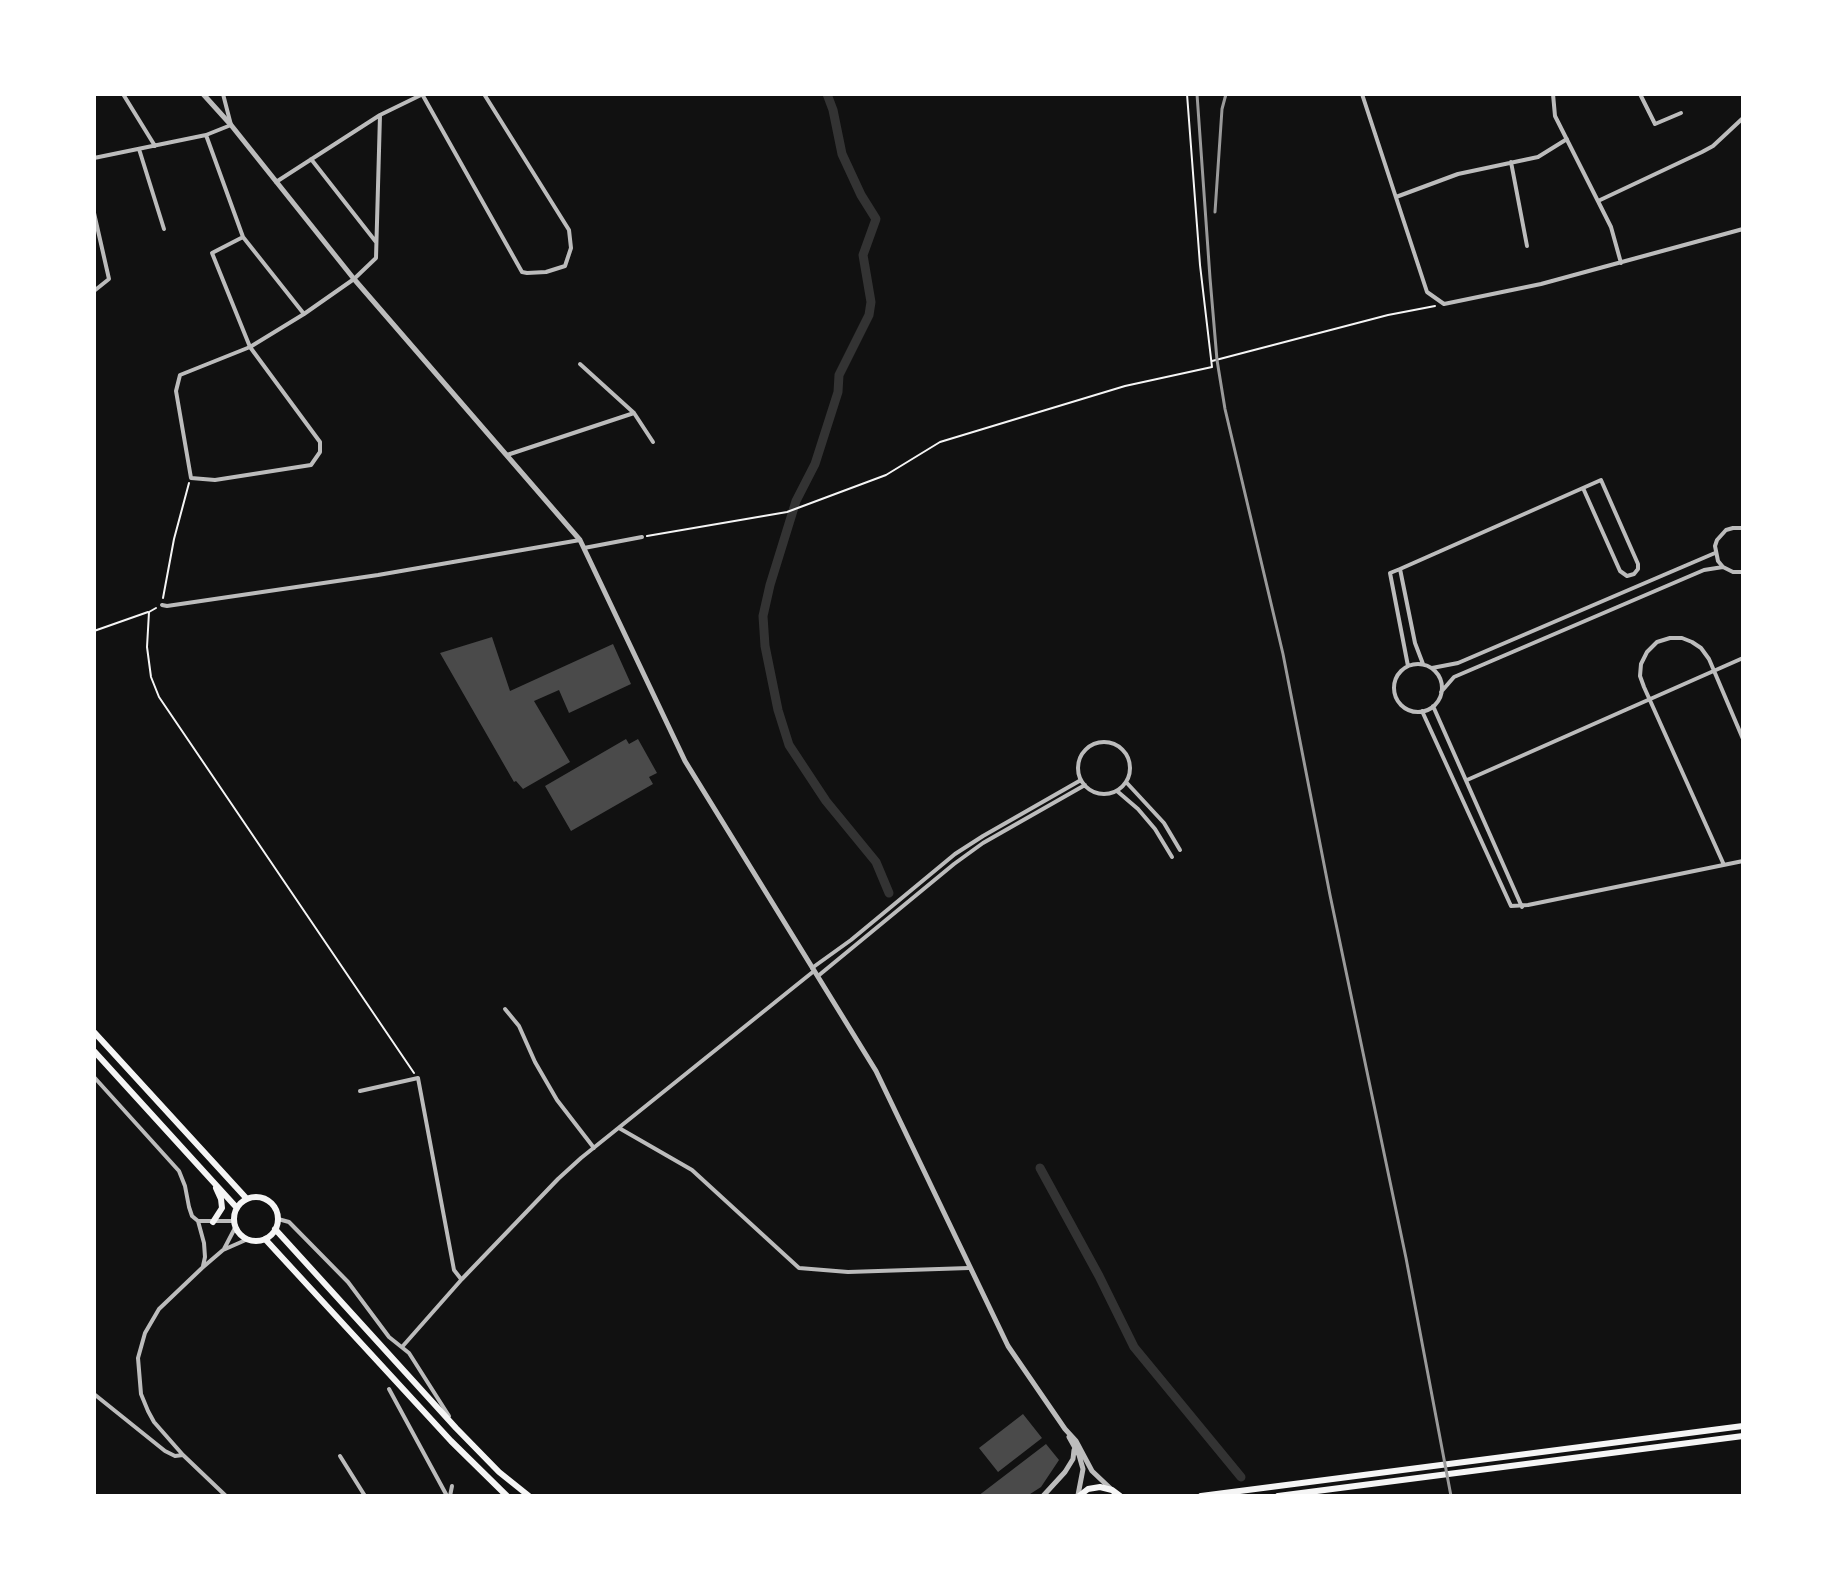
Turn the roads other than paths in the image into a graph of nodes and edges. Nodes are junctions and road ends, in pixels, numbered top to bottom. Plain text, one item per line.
1 (123, 94) edge
2 (203, 94) edge
3 (223, 94) edge
4 (422, 94) edge
5 (484, 94) edge
6 (1553, 94) edge
7 (1640, 94) edge
8 (1370, 95) edge
9 (1363, 96) edge
10 (1681, 113) dead end
11 (380, 115) junction
12 (1743, 118) edge
13 (231, 125) junction
14 (206, 135) junction
15 (1567, 139) junction
16 (155, 146) junction
17 (139, 149) junction
18 (94, 158) edge
19 (311, 159) junction
20 (1511, 162) junction
21 (276, 182) junction
22 (1396, 197) junction
23 (1598, 201) junction
24 (94, 213) edge
25 (164, 229) dead end
26 (1743, 229) edge
27 (243, 237) junction
28 (376, 242) junction
29 (1527, 246) dead end
30 (1621, 263) junction
31 (354, 279) junction
32 (94, 291) edge
33 (304, 314) junction
34 (250, 347) junction
35 (580, 364) dead end
36 (634, 413) junction
37 (653, 442) dead end
38 (507, 455) junction
39 (1583, 488) junction
40 (1743, 528) edge
41 (642, 537) road end
42 (580, 540) junction
43 (584, 548) junction
44 (1715, 553) junction
45 (1723, 567) junction
46 (1400, 569) junction
47 (1743, 572) edge
48 (162, 605) road end
49 (1743, 658) edge
50 (1423, 664) junction
51 (1408, 666) junction
52 (1432, 668) junction
53 (1714, 671) junction
54 (1441, 692) junction
55 (1650, 700) junction
56 (1433, 706) junction
57 (1422, 711) junction
58 (1743, 739) edge
59 (1081, 780) junction
60 (1467, 780) junction
61 (1126, 782) junction
62 (1085, 785) junction
63 (1117, 791) junction
64 (1180, 850) dead end
65 (1172, 857) dead end
66 (1743, 861) edge
67 (1724, 865) junction
68 (1522, 907) junction
69 (815, 972) junction
70 (505, 1009) dead end
71 (94, 1032) edge
72 (94, 1051) edge
73 (94, 1077) edge
74 (360, 1091) dead end
75 (619, 1128) junction
76 (594, 1148) junction
77 (213, 1181) junction
78 (247, 1199) junction
79 (237, 1208) junction
80 (278, 1219) junction
81 (198, 1221) junction
82 (213, 1222) junction
83 (235, 1223) junction
84 (275, 1229) junction
85 (248, 1239) junction
86 (265, 1239) junction
87 (223, 1250) junction
88 (202, 1268) junction
89 (969, 1268) junction
90 (462, 1279) junction
91 (402, 1347) junction
92 (389, 1389) dead end
93 (94, 1394) edge
94 (1743, 1426) edge
95 (456, 1428) junction
96 (1065, 1429) junction
97 (1743, 1436) edge
98 (1073, 1445) junction
99 (183, 1455) junction
100 (340, 1456) dead end
101 (452, 1486) dead end
102 (1359, 1486) junction
103 (1112, 1490) junction
104 (226, 1496) edge
105 (365, 1496) edge
106 (448, 1496) edge
107 (507, 1496) edge
108 (529, 1496) edge
109 (1043, 1496) edge
110 (1078, 1496) edge
111 (1120, 1496) edge
112 (1201, 1496) edge
113 (1278, 1496) edge
114 (1316, 1496) edge

1 - 16 street
2 - 13 street
3 - 13 street
4 - 5 street
4 - 11 street
6 - 15 street
7 - 10 street
8 - 9 street
9 - 22 street
11 - 19 street
11 - 28 street
12 - 23 street
13 - 14 street
13 - 21 street
14 - 16 street
14 - 27 street
15 - 20 street
15 - 23 street
16 - 17 street
17 - 18 street
17 - 25 street
19 - 21 street
19 - 28 street
20 - 22 street
20 - 29 street
21 - 31 street
22 - 30 street
23 - 30 street
24 - 32 street
26 - 30 street
27 - 33 street
27 - 34 street
28 - 31 street
31 - 33 street
31 - 38 street
33 - 34 street
34 - 34 street
35 - 36 street
36 - 37 street
36 - 38 street
38 - 42 street
39 - 39 street
39 - 46 street
40 - 44 street
41 - 43 street
42 - 43 street
42 - 48 street
43 - 69 street
44 - 45 street
44 - 52 street
45 - 47 street
45 - 54 street
46 - 50 street
46 - 51 street
49 - 53 street
50 - 51 street
50 - 52 street
51 - 57 street
52 - 54 street
53 - 55 street
53 - 55 street
53 - 58 street
54 - 56 street
55 - 60 street
55 - 67 street
56 - 57 street
56 - 60 street
57 - 68 street
59 - 61 street
59 - 62 street
59 - 69 street
60 - 68 street
61 - 63 street
61 - 64 street
62 - 63 street
62 - 69 street
63 - 65 street
66 - 67 street
67 - 68 street
69 - 75 street
69 - 89 street
70 - 76 street
71 - 78 highway
72 - 77 highway
73 - 81 street
74 - 90 street
75 - 76 street
75 - 89 street
76 - 90 street
77 - 79 highway
77 - 82 highway
78 - 79 highway
78 - 80 highway
79 - 83 highway
80 - 84 highway
80 - 91 street
81 - 82 street
81 - 88 street
82 - 83 street
83 - 85 highway
83 - 87 street
84 - 86 highway
84 - 95 highway
85 - 86 highway
85 - 87 street
86 - 107 highway
87 - 88 street
88 - 99 street
89 - 96 street
90 - 91 street
91 - 95 street
92 - 106 street
93 - 99 street
94 - 112 highway
95 - 108 highway
96 - 98 street
96 - 103 street
97 - 102 highway
98 - 109 street
98 - 110 street
99 - 104 street
100 - 105 street
101 - 106 street
102 - 113 highway
102 - 114 highway
103 - 110 highway
103 - 111 highway

